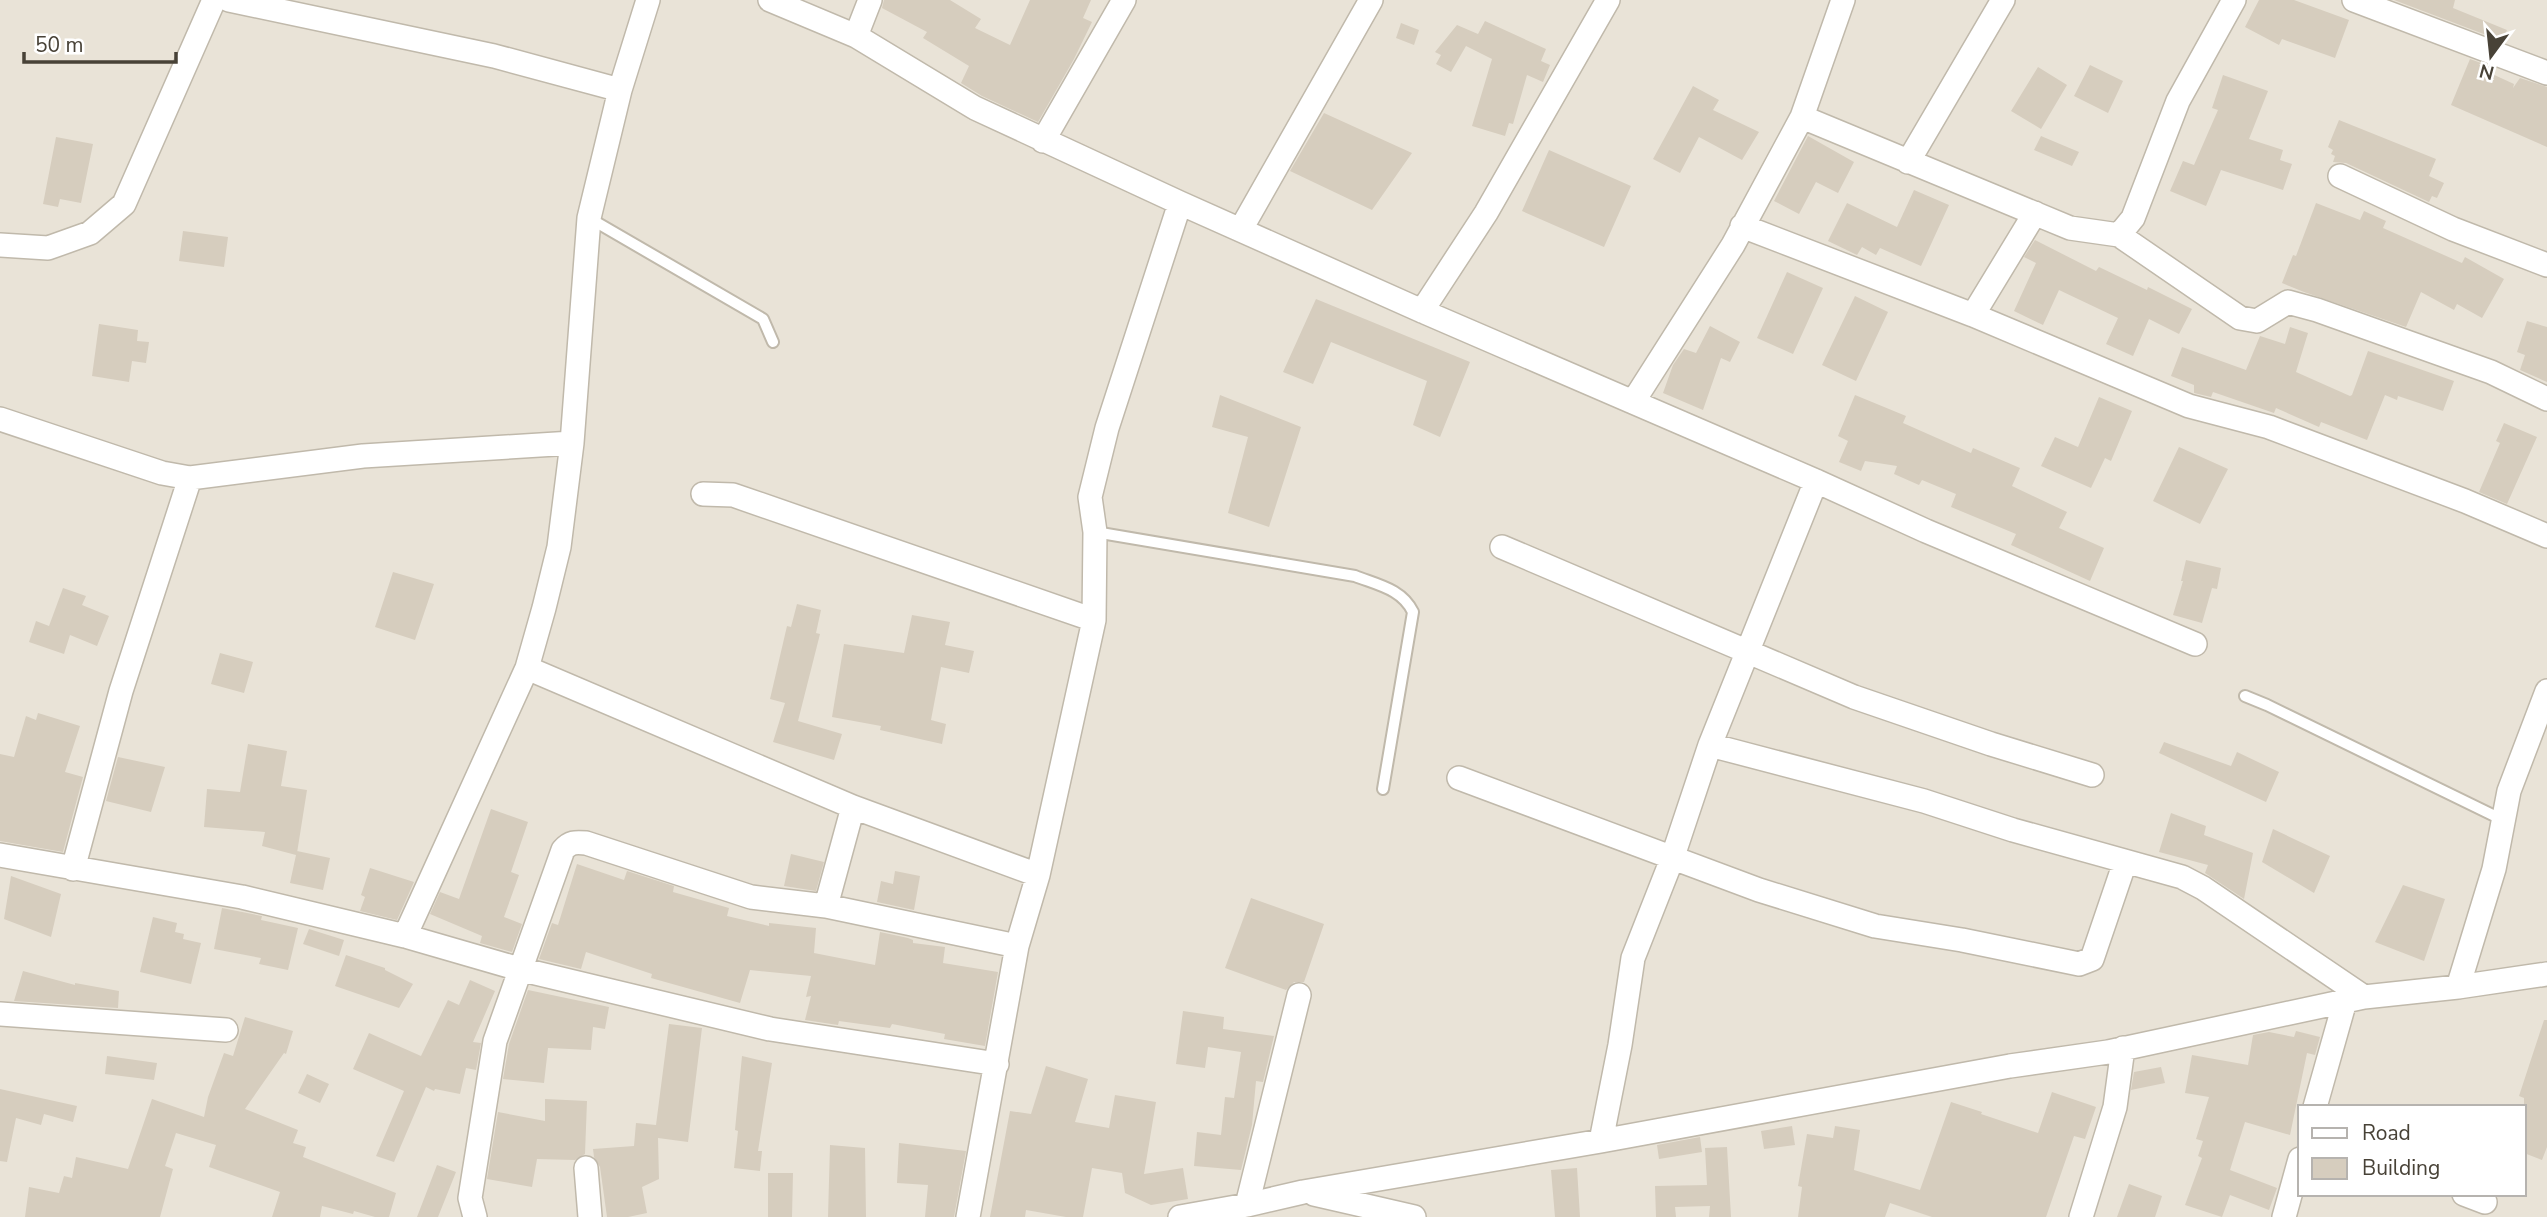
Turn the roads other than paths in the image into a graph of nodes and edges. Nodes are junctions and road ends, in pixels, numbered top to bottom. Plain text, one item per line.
1 (214, 0) edge
2 (229, 0) edge
3 (648, 0) edge
4 (770, 0) edge
5 (870, 0) edge
6 (1124, 0) edge
7 (1371, 0) edge
8 (1608, 0) edge
9 (1843, 0) edge
10 (2003, 0) edge
11 (2234, 0) edge
12 (2354, 0) edge
13 (856, 36) junction
14 (2547, 73) edge
15 (620, 90) junction
16 (1802, 117) junction
17 (1043, 141) junction
18 (1908, 162) junction
19 (2340, 176) dead end
20 (1180, 203) junction
21 (2035, 213) junction
22 (589, 218) junction
23 (1742, 226) junction
24 (1241, 229) junction
25 (2119, 234) junction
26 (0, 245) edge
27 (2547, 265) edge
28 (1422, 311) junction
29 (1973, 315) junction
30 (773, 342) dead end
31 (2547, 399) edge
32 (1633, 402) junction
33 (0, 419) edge
34 (572, 443) junction
35 (190, 478) junction
36 (1816, 481) junction
37 (703, 494) dead end
38 (1095, 532) junction
39 (2547, 536) edge
40 (1502, 547) dead end
41 (1094, 620) junction
42 (2195, 644) dead end
43 (1746, 653) junction
44 (527, 668) junction
45 (2547, 691) edge
46 (2245, 696) dead end
47 (1710, 745) junction
48 (2092, 775) dead end
49 (1460, 778) dead end
50 (1383, 789) dead end
51 (853, 807) junction
52 (2503, 820) junction
53 (0, 855) edge
54 (1672, 859) junction
55 (2125, 862) junction
56 (73, 869) junction
57 (1038, 875) junction
58 (826, 906) junction
59 (404, 936) junction
60 (1017, 946) junction
61 (519, 969) junction
62 (2547, 974) edge
63 (2458, 987) junction
64 (1299, 995) dead end
65 (2355, 999) junction
66 (0, 1014) edge
67 (226, 1030) dead end
68 (2123, 1048) junction
69 (997, 1064) junction
70 (2316, 1105) edge
71 (1601, 1141) junction
72 (2298, 1166) edge
73 (586, 1168) dead end
74 (1303, 1192) junction
75 (1247, 1205) junction
76 (475, 1217) edge
77 (590, 1217) edge
78 (968, 1217) edge
79 (1180, 1217) edge
80 (1414, 1217) edge
81 (2081, 1217) edge
82 (2284, 1217) edge

1 - 26 street
2 - 15 street
3 - 15 street
4 - 13 street
5 - 13 street
6 - 17 street
7 - 24 street
8 - 28 street
9 - 16 street
10 - 18 street
11 - 25 street
12 - 14 street
13 - 17 street
15 - 22 street
16 - 18 street
16 - 23 street
17 - 20 street
18 - 21 street
19 - 27 street
20 - 24 street
20 - 38 street
21 - 25 street
21 - 29 street
22 - 30 lane
22 - 34 street
23 - 29 street
23 - 32 street
24 - 28 street
25 - 31 street
28 - 32 street
29 - 39 street
32 - 36 street
33 - 35 street
34 - 35 street
34 - 44 street
35 - 56 street
36 - 42 street
36 - 43 street
37 - 41 street
38 - 41 street
38 - 50 lane
40 - 43 street
41 - 57 street
43 - 47 street
43 - 48 street
44 - 51 street
44 - 59 street
45 - 52 street
46 - 52 lane
47 - 54 street
47 - 55 street
49 - 54 street
51 - 57 street
51 - 58 street
52 - 63 street
53 - 56 street
54 - 55 street
54 - 71 street
55 - 65 street
56 - 59 street
57 - 60 street
58 - 60 street
58 - 61 street
59 - 61 street
60 - 69 street
61 - 69 street
61 - 76 street
62 - 63 street
63 - 65 street
64 - 75 street
65 - 68 street
65 - 70 street
66 - 67 street
68 - 71 street
68 - 81 street
69 - 78 street
71 - 74 street
72 - 82 street
73 - 77 street
74 - 75 street
74 - 80 street
75 - 79 street

